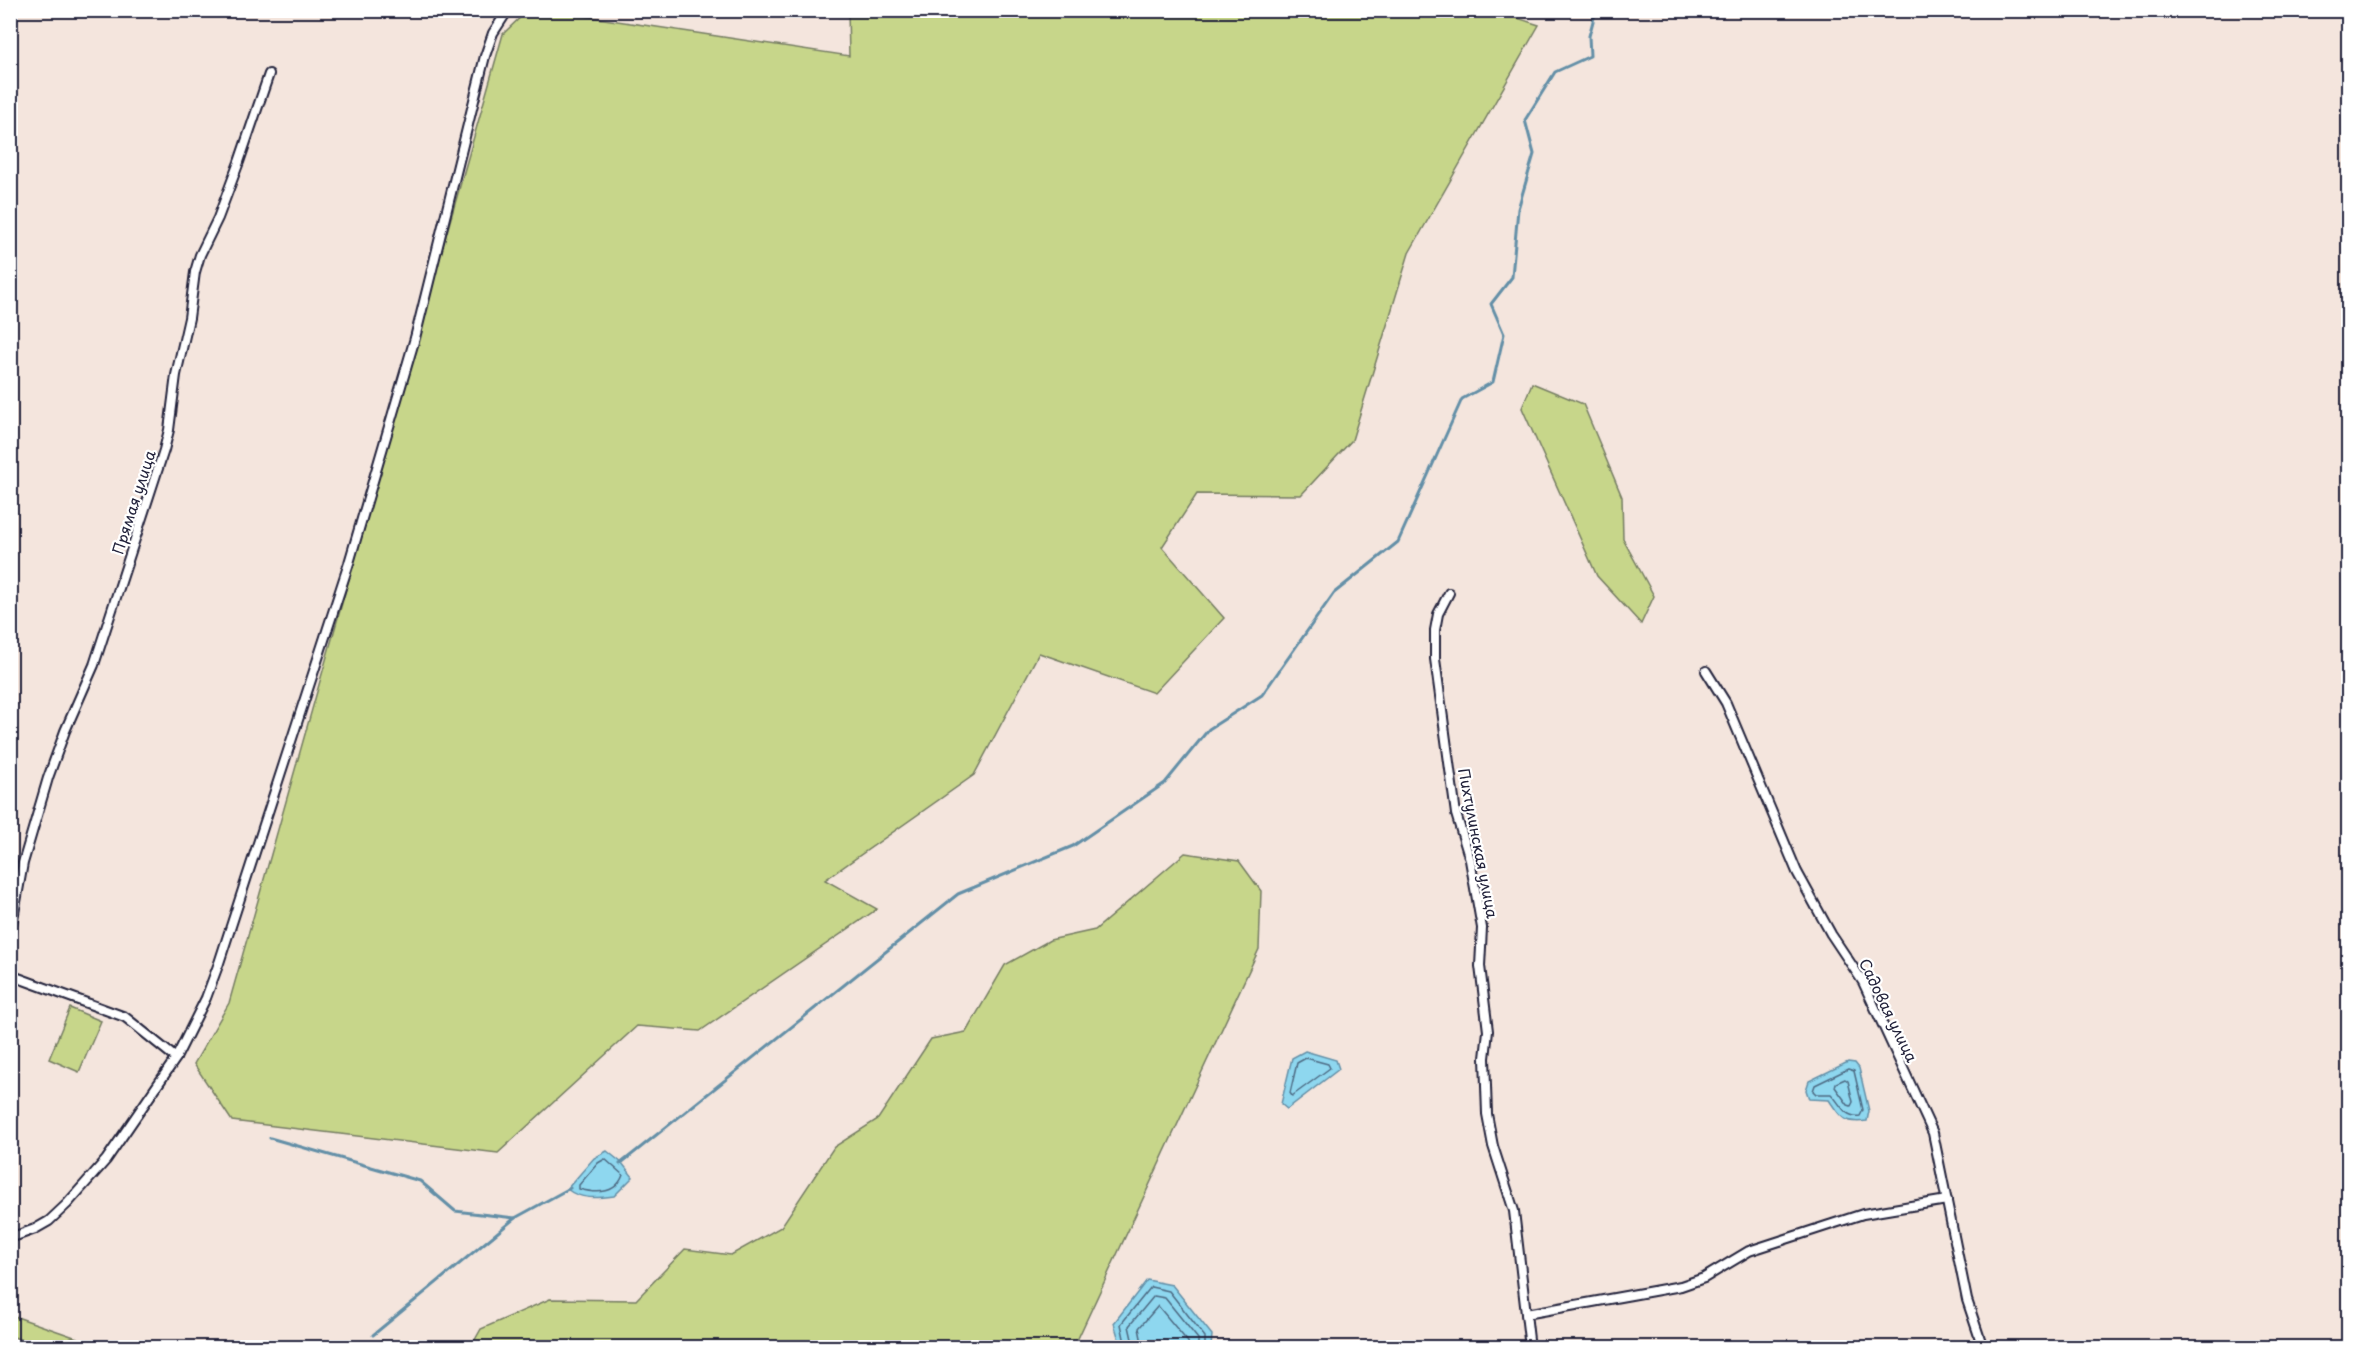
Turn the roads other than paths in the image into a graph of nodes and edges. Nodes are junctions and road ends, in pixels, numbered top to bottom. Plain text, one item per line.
1 (508, 10) edge
2 (269, 74) dead end
3 (1449, 593) dead end
4 (1706, 671) dead end
5 (10, 936) edge
6 (10, 975) edge
7 (176, 1058) junction
8 (1947, 1200) junction
9 (10, 1238) edge
10 (1526, 1314) junction
11 (1530, 1347) edge
12 (1983, 1347) edge

1 - 7 street
2 - 5 street, Прямая улица
3 - 10 street, Пихтулинская улица
4 - 8 street, Садовая улица
6 - 7 street
7 - 9 street
8 - 10 street
8 - 12 street, Садовая улица
10 - 11 street, Пихтулинская улица

